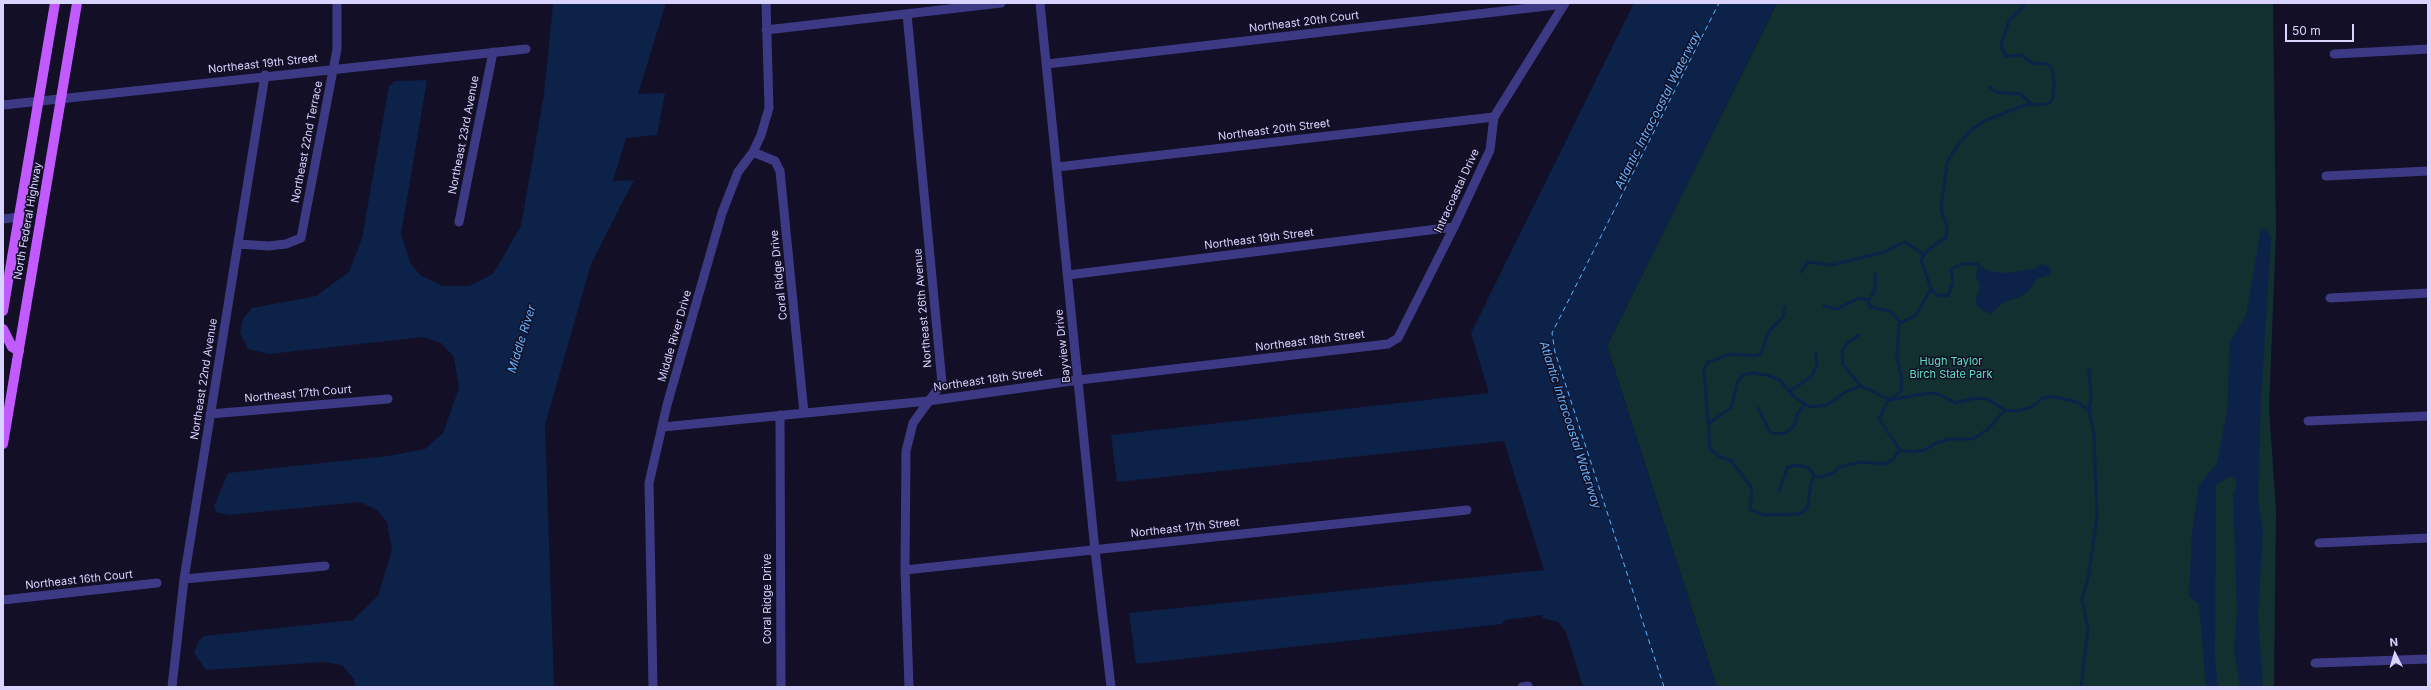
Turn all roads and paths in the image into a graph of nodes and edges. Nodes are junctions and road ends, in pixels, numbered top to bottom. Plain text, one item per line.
1 (55, 3) edge
2 (77, 3) edge
3 (337, 3) edge
4 (766, 3) edge
5 (1001, 3) edge
6 (1040, 3) edge
7 (1564, 3) edge
8 (907, 14) junction
9 (766, 30) junction
10 (526, 49) dead end
11 (2428, 49) edge
12 (493, 52) junction
13 (2334, 54) dead end
14 (1048, 64) junction
15 (333, 68) junction
16 (265, 75) junction
17 (61, 99) junction
18 (38, 101) junction
19 (3, 105) edge
20 (1494, 116) junction
21 (753, 152) junction
22 (1057, 167) junction
23 (2428, 171) edge
24 (2326, 176) dead end
25 (19, 217) junction
26 (3, 218) edge
27 (459, 222) dead end
28 (1454, 228) junction
29 (238, 244) junction
30 (1068, 275) junction
31 (2428, 293) edge
32 (2330, 298) dead end
33 (3, 311) edge
34 (3, 329) edge
35 (1388, 344) joint
36 (19, 351) junction
37 (1079, 380) junction
38 (388, 399) dead end
39 (928, 401) junction
40 (804, 412) junction
41 (210, 414) junction
42 (780, 415) junction
43 (2428, 416) edge
44 (2308, 421) dead end
45 (663, 427) junction
46 (3, 444) edge
47 (1467, 510) dead end
48 (2428, 538) edge
49 (2319, 543) dead end
50 (1095, 550) junction
51 (325, 566) dead end
52 (905, 570) junction
53 (184, 579) junction
54 (157, 583) dead end
55 (3, 600) edge
56 (2428, 659) edge
57 (2315, 663) dead end
58 (172, 687) edge
59 (653, 687) edge
60 (781, 687) edge
61 (909, 687) edge
62 (1111, 687) edge

1 - 18 main road, North Federal Highway
2 - 17 main road, North Federal Highway
3 - 15 street, Northeast 22nd Terrace
4 - 9 street, Middle River Drive
5 - 8 street
6 - 14 street, Bayview Drive
7 - 14 street, Northeast 20th Court
7 - 20 street, Intracoastal Drive
8 - 9 street
8 - 39 street, Northeast 26th Avenue
9 - 21 street, Middle River Drive
10 - 12 street, Northeast 19th Street
11 - 13 street
12 - 15 street, Northeast 19th Street
12 - 27 street, Northeast 23rd Avenue
14 - 22 street, Bayview Drive
15 - 16 street, Northeast 19th Street
15 - 29 street, Northeast 22nd Terrace
16 - 17 street, Northeast 19th Street
16 - 29 street, Northeast 22nd Avenue
17 - 18 street, Northeast 19th Street
17 - 36 main road, North Federal Highway
18 - 19 street, Northeast 19th Street
18 - 25 main road, North Federal Highway
20 - 22 street, Northeast 20th Street
20 - 28 street, Intracoastal Drive
21 - 40 street, Coral Ridge Drive
21 - 45 street, Middle River Drive
22 - 30 street, Bayview Drive
23 - 24 street
25 - 26 street
25 - 33 main road, North Federal Highway
28 - 30 street, Northeast 19th Street
28 - 35 street, Intracoastal Drive
29 - 41 street, Northeast 22nd Avenue
30 - 37 street, Bayview Drive
31 - 32 street
34 - 36 main road
35 - 37 street, Northeast 18th Street
36 - 46 main road, North Federal Highway
37 - 39 street, Northeast 18th Street
37 - 50 street, Bayview Drive
38 - 41 street, Northeast 17th Court
39 - 40 street, Northeast 18th Street
39 - 52 street, Northeast 26th Avenue
40 - 42 street, Northeast 18th Street
41 - 53 street, Northeast 22nd Avenue
42 - 45 street, Northeast 18th Street
42 - 60 street, Coral Ridge Drive
43 - 44 street
45 - 59 street, Middle River Drive
47 - 50 street, Northeast 17th Street
48 - 49 street
50 - 52 street, Northeast 17th Street
50 - 62 street, Bayview Drive
51 - 53 street
52 - 61 street, Northeast 26th Avenue
53 - 58 street, Northeast 22nd Avenue
54 - 55 street, Northeast 16th Court
56 - 57 street

